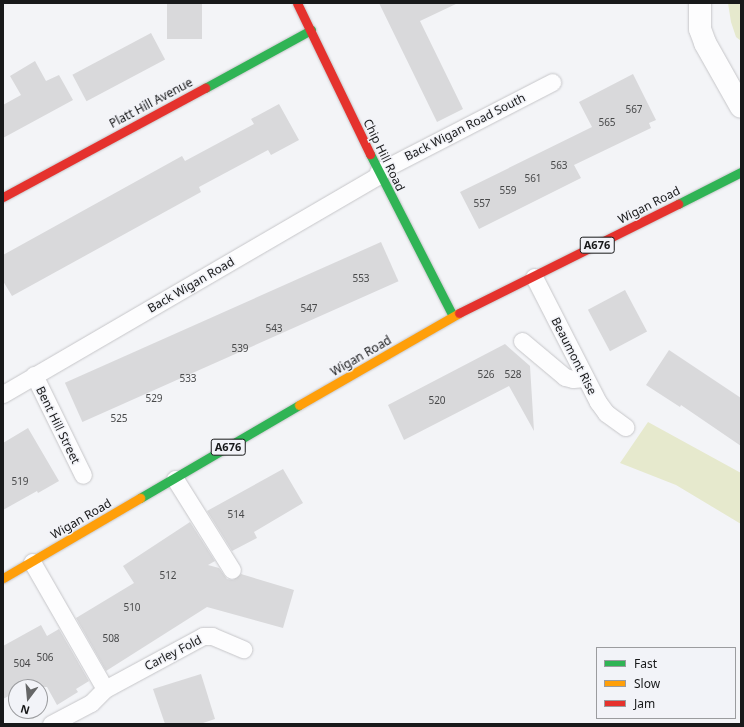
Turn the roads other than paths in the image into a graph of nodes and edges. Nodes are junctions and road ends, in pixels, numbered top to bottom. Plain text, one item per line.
1 (297, 3) edge
2 (700, 3) edge
3 (311, 30) junction
4 (552, 82) dead end
5 (735, 83) edge
6 (741, 107) edge
7 (741, 172) edge
8 (379, 174) junction
9 (3, 197) edge
10 (534, 277) junction
11 (453, 316) junction
12 (522, 340) dead end
13 (34, 375) junction
14 (585, 378) junction
15 (3, 394) edge
16 (625, 427) dead end
17 (83, 475) dead end
18 (175, 478) junction
19 (32, 562) junction
20 (232, 570) dead end
21 (3, 578) edge
22 (244, 649) dead end
23 (105, 688) junction
24 (51, 724) edge

1 - 3 main road, Chip Hill Road
2 - 5 street
3 - 8 main road, Chip Hill Road
3 - 9 main road, Platt Hill Avenue
4 - 8 lane, Back Wigan Road South
5 - 6 street
7 - 10 main road, Wigan Road / A676
8 - 11 main road, Chip Hill Road
8 - 13 lane, Back Wigan Road
10 - 11 main road, Wigan Road / A676
10 - 14 lane, Beaumont Rise
11 - 18 main road, Wigan Road / A676
12 - 14 lane
13 - 15 lane, Back Wigan Road
13 - 17 lane, Bent Hill Street
14 - 16 lane, Beaumont Rise
18 - 19 main road, Wigan Road / A676
18 - 20 lane
19 - 21 main road, Wigan Road / A676
19 - 23 lane
22 - 23 lane, Carley Fold
23 - 24 lane, Carley Fold

